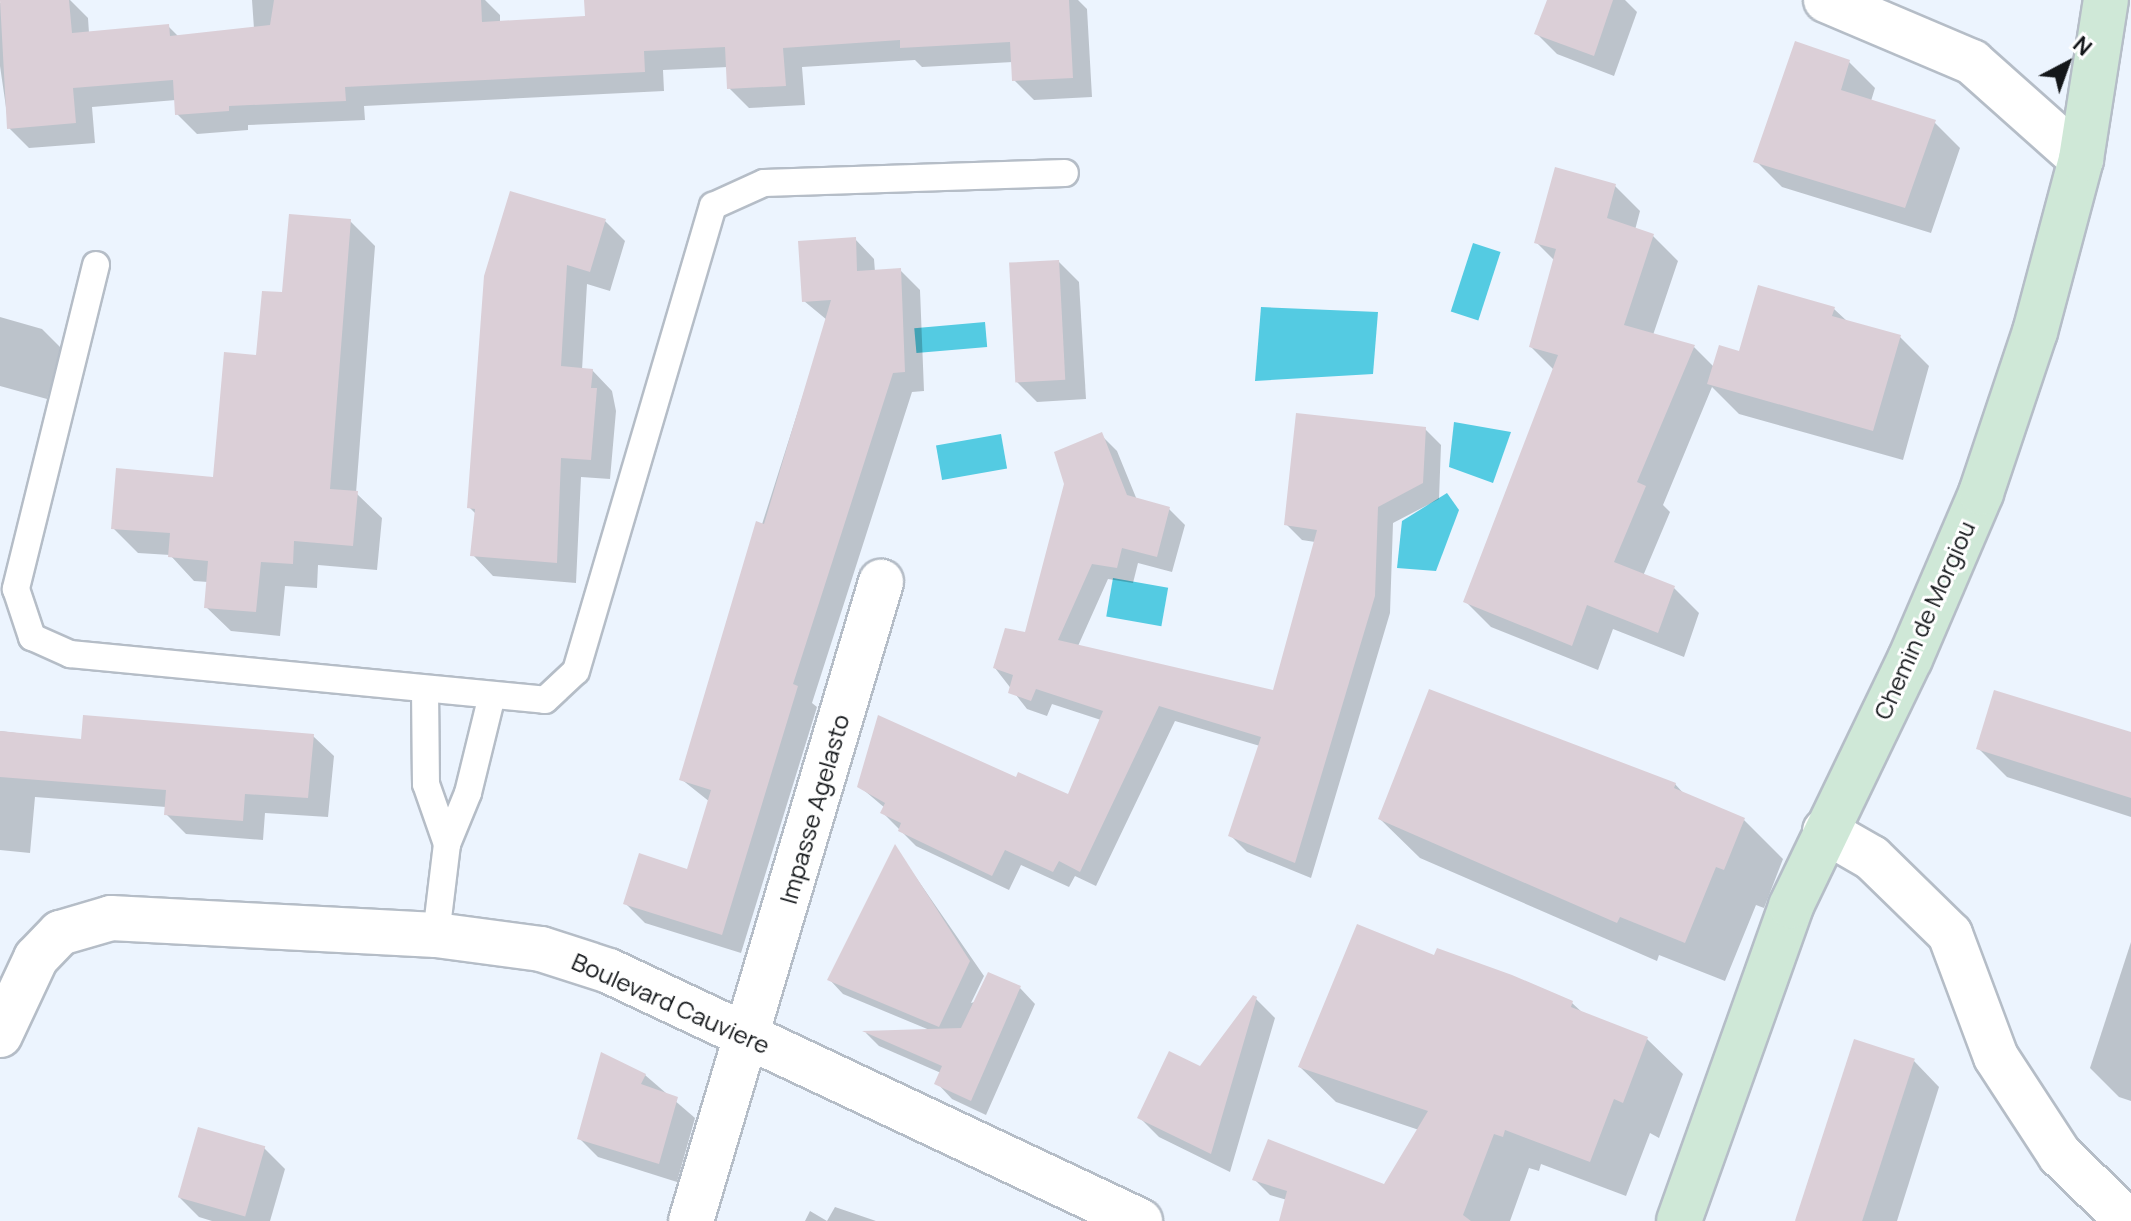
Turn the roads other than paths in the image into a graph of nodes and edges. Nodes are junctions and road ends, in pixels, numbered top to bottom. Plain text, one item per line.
1 (1826, 0) edge
2 (2106, 0) edge
3 (2081, 159) junction
4 (1065, 173) dead end
5 (96, 265) dead end
6 (881, 582) dead end
7 (425, 689) junction
8 (492, 695) junction
9 (1825, 831) junction
10 (447, 844) junction
11 (436, 935) junction
12 (22, 962) edge
13 (0, 1035) edge
14 (748, 1036) junction
15 (691, 1221) edge
16 (1140, 1221) edge
17 (1679, 1221) edge
18 (2128, 1221) edge

1 - 3 street
2 - 3 street, Chemin de Morgiou
3 - 9 street, Chemin de Morgiou
4 - 8 lane
5 - 7 lane
6 - 14 street, Impasse Agelasto
7 - 8 lane
7 - 10 lane
8 - 10 lane
9 - 17 street, Chemin de Morgiou
9 - 18 street
10 - 11 lane
11 - 12 street, Boulevard Cauviere
11 - 14 street, Boulevard Cauviere
12 - 13 street
14 - 15 street, Impasse Agelasto
14 - 16 street, Boulevard Cauviere

